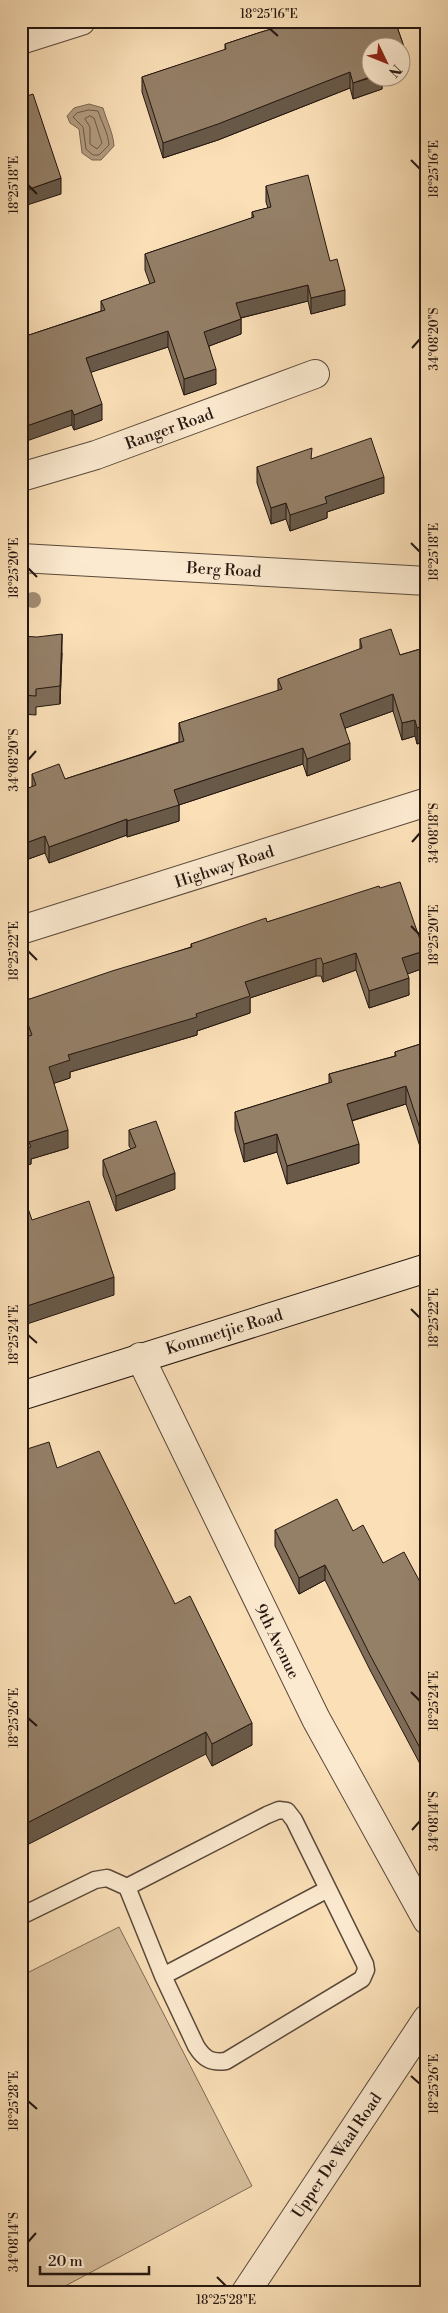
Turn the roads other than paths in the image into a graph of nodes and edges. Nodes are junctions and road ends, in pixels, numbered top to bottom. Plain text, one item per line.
1 (81, 21) edge
2 (21, 40) edge
3 (315, 374) dead end
4 (21, 477) edge
5 (21, 558) edge
6 (427, 581) edge
7 (427, 802) edge
8 (21, 930) edge
9 (427, 1268) edge
10 (140, 1358) junction
11 (21, 1396) edge
12 (127, 1887) junction
13 (328, 1889) junction
14 (21, 1916) edge
15 (427, 1920) edge
16 (163, 1976) junction
17 (427, 2019) edge
18 (246, 2292) edge

1 - 2 street
3 - 4 street, Ranger Road
5 - 6 street, Berg Road
7 - 8 street, Highway Road
9 - 10 street, Kommetjie Road
10 - 11 street, Kommetjie Road
10 - 15 street, 9th Avenue
12 - 13 lane
12 - 14 lane
12 - 16 lane
13 - 16 lane
13 - 16 lane
17 - 18 street, Upper De Waal Road

